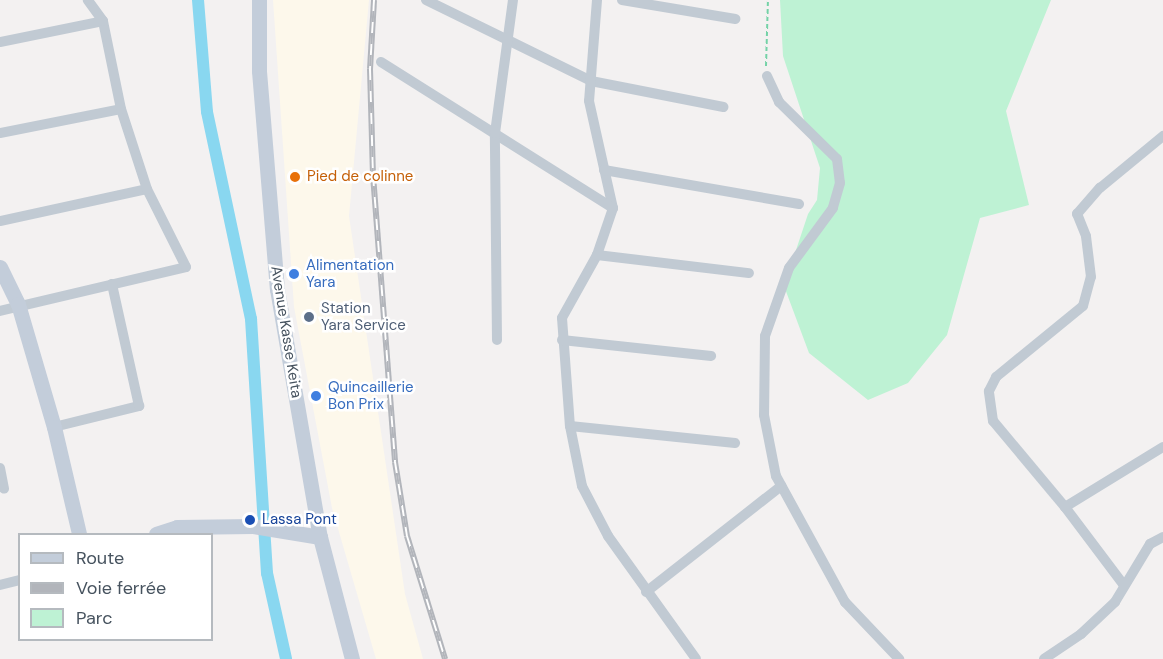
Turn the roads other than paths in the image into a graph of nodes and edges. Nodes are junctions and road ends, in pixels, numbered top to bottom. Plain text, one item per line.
1 (88, 0) edge
2 (259, 0) edge
3 (426, 0) edge
4 (513, 0) edge
5 (597, 0) edge
6 (622, 0) edge
7 (735, 19) dead end
8 (103, 21) junction
9 (508, 40) junction
10 (0, 42) edge
11 (381, 62) dead end
12 (767, 76) road end
13 (591, 81) junction
14 (723, 107) dead end
15 (121, 109) junction
16 (0, 133) edge
17 (495, 133) junction
18 (1163, 136) edge
19 (604, 170) junction
20 (147, 189) junction
21 (799, 204) dead end
22 (613, 208) junction
23 (0, 222) edge
24 (597, 255) junction
25 (0, 267) edge
26 (749, 273) dead end
27 (112, 284) junction
28 (18, 304) junction
29 (0, 311) edge
30 (497, 340) dead end
31 (562, 340) junction
32 (711, 356) dead end
33 (570, 426) junction
34 (54, 427) junction
35 (735, 443) dead end
36 (1163, 447) edge
37 (0, 468) edge
38 (780, 486) junction
39 (4, 489) dead end
40 (1065, 507) junction
41 (79, 533) edge
42 (159, 533) edge
43 (320, 537) junction
44 (1163, 537) edge
45 (18, 580) edge
46 (1123, 584) junction
47 (0, 585) edge
48 (646, 592) junction
49 (352, 659) edge
50 (696, 659) edge
51 (899, 659) edge
52 (1044, 659) edge

1 - 8 street
2 - 43 main road, Avenue Kasse Keita
3 - 9 street
4 - 9 street
5 - 13 street
6 - 7 street
8 - 10 street
8 - 15 street
9 - 13 street
9 - 17 street
11 - 17 street
12 - 38 street
13 - 14 street
13 - 19 street
15 - 16 street
15 - 20 street
17 - 22 street
17 - 30 street
18 - 40 street
19 - 21 street
19 - 22 street
20 - 23 street
20 - 27 street
22 - 24 street
24 - 26 street
24 - 31 street
25 - 28 main road
27 - 28 street
27 - 34 street
28 - 29 street
28 - 34 main road
31 - 32 street
31 - 33 street
33 - 35 street
33 - 48 street
34 - 41 main road
36 - 40 street
37 - 39 street
38 - 48 street
38 - 51 street
40 - 46 street
42 - 43 main road
43 - 49 main road, Avenue Kasse Keita
44 - 46 street
45 - 47 street
46 - 52 street
48 - 50 street

